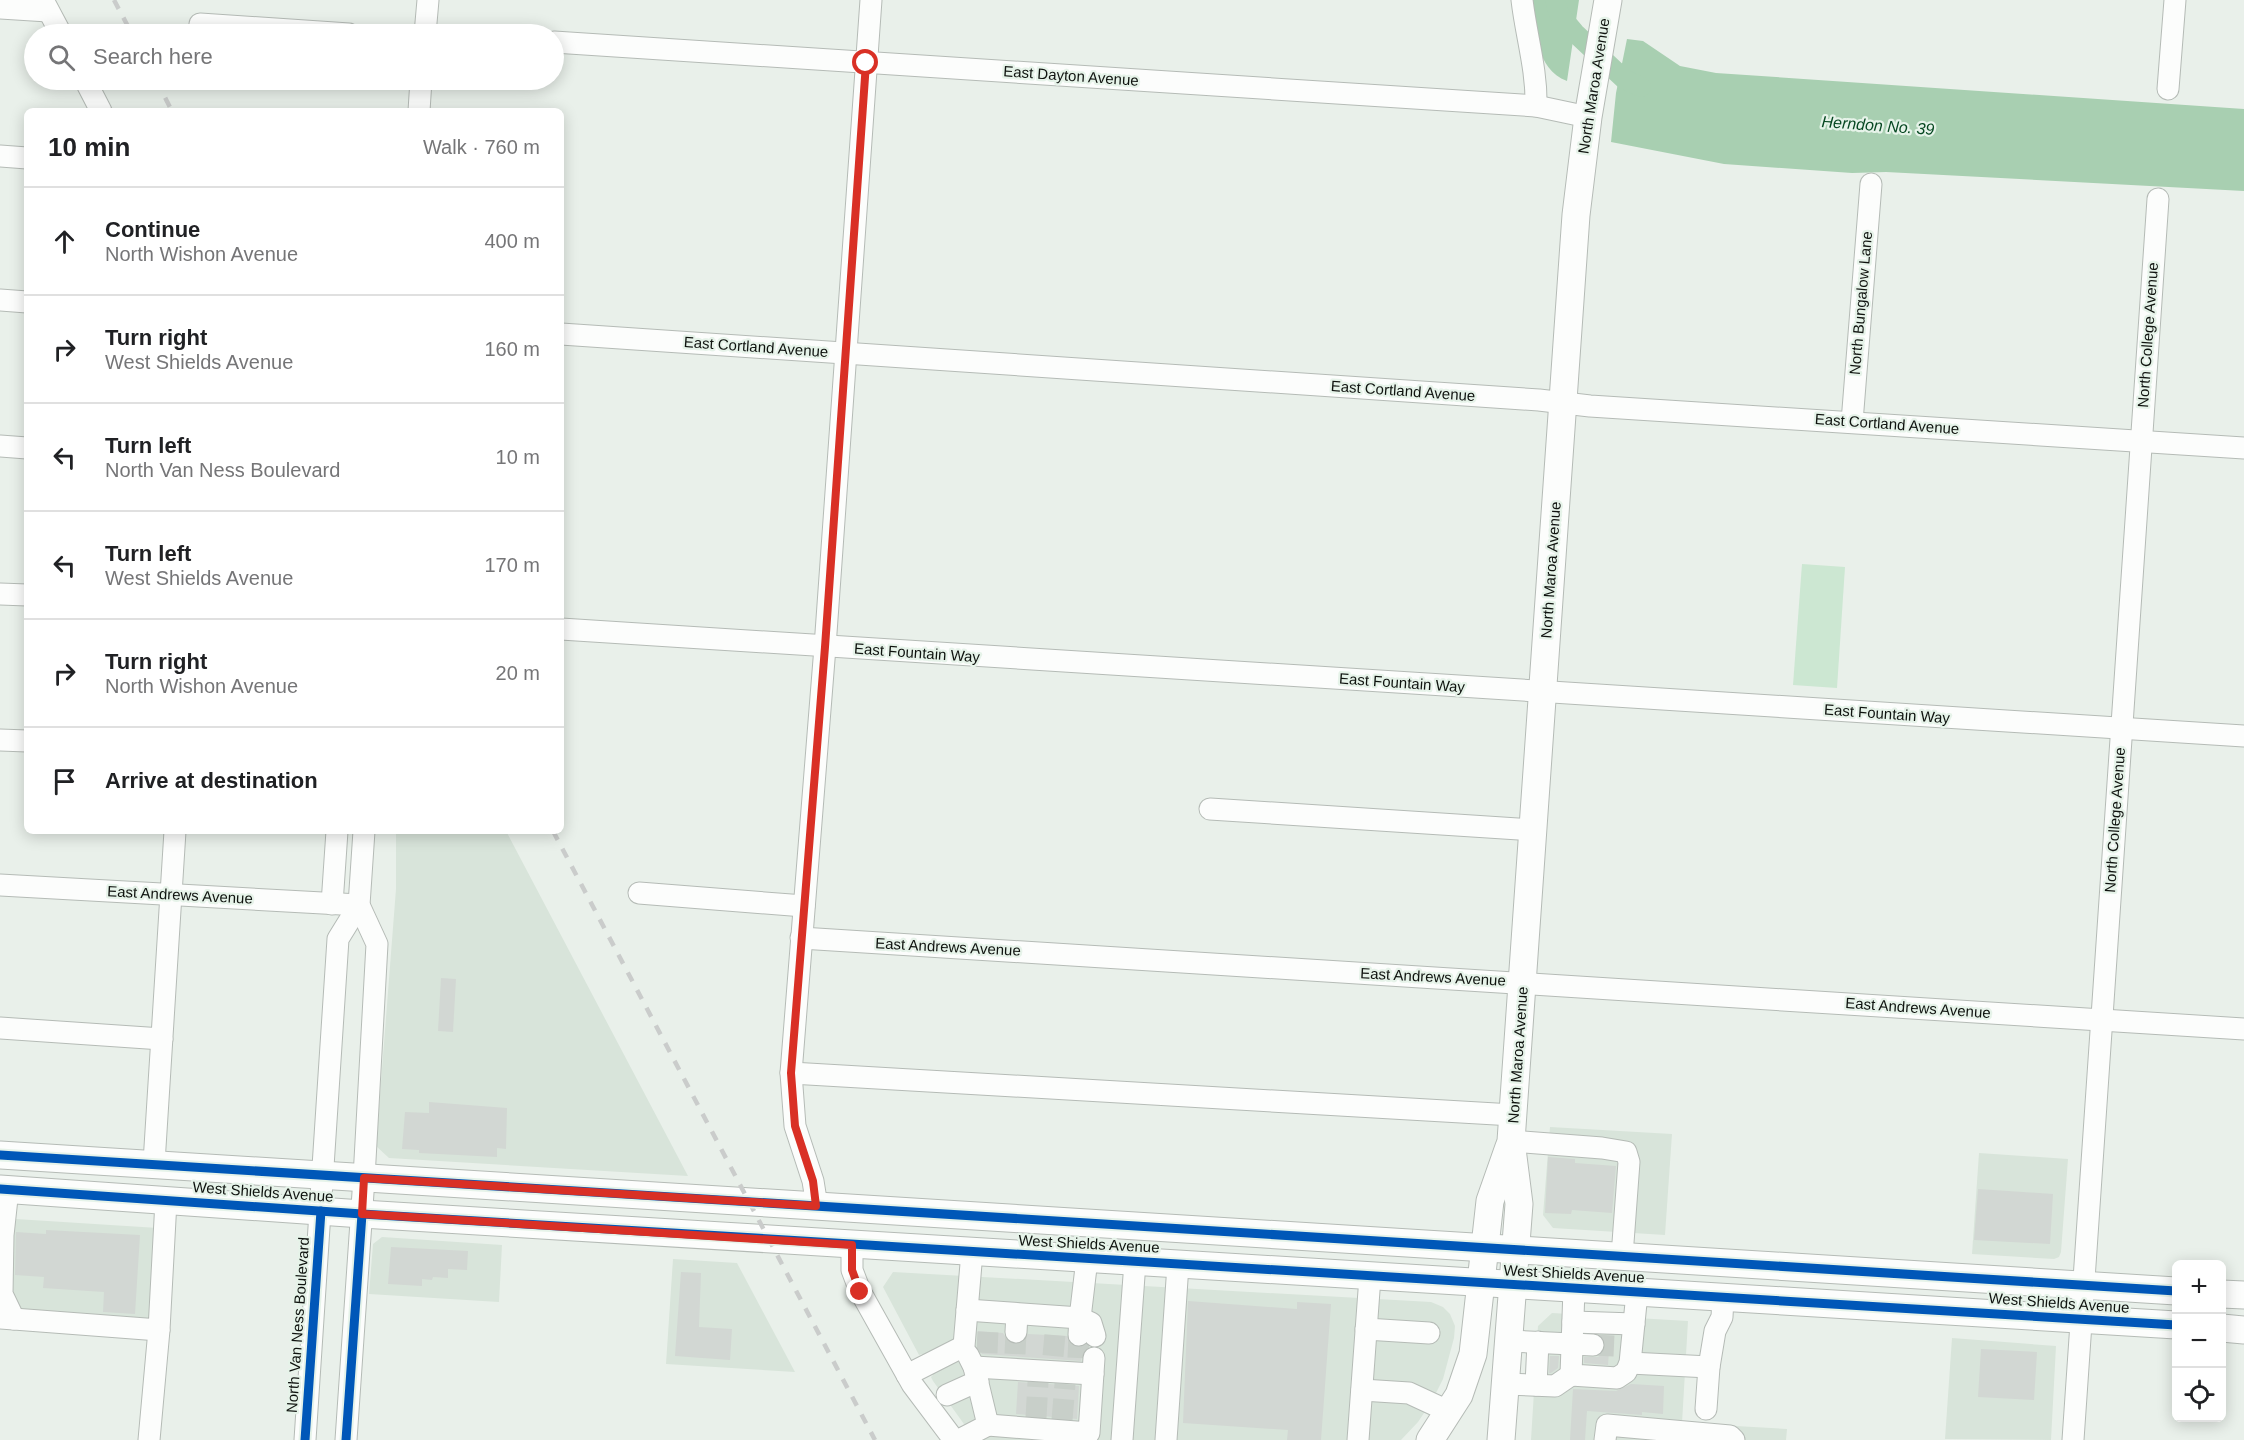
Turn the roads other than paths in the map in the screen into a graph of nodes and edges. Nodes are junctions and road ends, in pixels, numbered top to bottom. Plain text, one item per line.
1 (428, 0) edge
2 (871, 0) edge
3 (1522, 0) edge
4 (2175, 0) edge
5 (45, 5) edge
6 (0, 8) edge
7 (1606, 8) edge
8 (55, 24) edge
9 (426, 24) edge
10 (564, 43) edge
11 (866, 63) junction
12 (2168, 89) dead end
13 (90, 90) edge
14 (421, 90) edge
15 (1536, 106) junction
16 (99, 108) edge
17 (419, 108) edge
18 (1588, 117) junction
19 (0, 156) edge
20 (24, 158) edge
21 (1871, 184) dead end
22 (2158, 199) dead end
23 (0, 300) edge
24 (24, 302) edge
25 (564, 334) edge
26 (846, 354) junction
27 (1563, 403) junction
28 (1852, 422) junction
29 (2141, 441) junction
30 (0, 446) edge
31 (24, 448) edge
32 (2244, 448) edge
33 (0, 594) edge
34 (24, 595) edge
35 (564, 629) edge
36 (825, 647) junction
37 (1543, 692) junction
38 (2122, 729) junction
39 (2244, 736) edge
40 (0, 740) edge
41 (24, 741) edge
42 (1210, 809) dead end
43 (1534, 830) junction
44 (176, 834) edge
45 (337, 834) edge
46 (364, 834) edge
47 (0, 885) edge
48 (639, 893) dead end
49 (171, 894) junction
50 (332, 904) junction
51 (359, 905) junction
52 (804, 906) junction
53 (801, 938) junction
54 (1524, 982) junction
55 (2102, 1020) junction
56 (0, 1028) edge
57 (2244, 1029) edge
58 (162, 1040) junction
59 (791, 1073) junction
60 (1512, 1128) junction
61 (0, 1155) edge
62 (154, 1163) junction
63 (324, 1175) junction
64 (364, 1178) junction
65 (4, 1189) edge
66 (166, 1201) junction
67 (816, 1206) junction
68 (321, 1212) junction
69 (362, 1214) junction
70 (852, 1245) junction
71 (1484, 1247) junction
72 (1516, 1250) junction
73 (972, 1252) junction
74 (1622, 1256) junction
75 (1087, 1259) junction
76 (1135, 1262) junction
77 (1178, 1265) junction
78 (1370, 1276) junction
79 (1480, 1284) junction
80 (1513, 1285) junction
81 (2084, 1285) junction
82 (1574, 1289) junction
83 (2172, 1291) edge
84 (1637, 1293) junction
85 (2226, 1294) edge
86 (2244, 1295) edge
87 (1724, 1298) junction
88 (967, 1311) junction
89 (7, 1319) edge
90 (2081, 1319) junction
91 (1573, 1322) junction
92 (1634, 1323) junction
93 (2172, 1325) edge
94 (2226, 1328) edge
95 (1366, 1329) junction
96 (159, 1330) junction
97 (2244, 1330) edge
98 (1429, 1333) dead end
99 (1509, 1341) junction
100 (1538, 1342) junction
101 (1583, 1344) junction
102 (964, 1346) junction
103 (1626, 1352) junction
104 (1028, 1354) junction
105 (1708, 1367) junction
106 (907, 1375) junction
107 (1571, 1375) junction
108 (1505, 1384) junction
109 (1536, 1385) junction
110 (1362, 1390) junction
111 (947, 1395) dead end
112 (1706, 1409) dead end
113 (1450, 1412) junction
114 (988, 1425) junction
115 (149, 1440) edge
116 (305, 1440) edge
117 (346, 1440) edge
118 (954, 1440) edge
119 (959, 1440) edge
120 (1122, 1440) edge
121 (1166, 1440) edge
122 (1358, 1440) edge
123 (1430, 1440) edge
124 (1501, 1440) edge
125 (1605, 1440) edge
126 (1734, 1440) edge
127 (2073, 1440) edge

1 - 9 street
2 - 11 street
3 - 15 street
4 - 12 street
5 - 6 street
5 - 8 street
7 - 18 main road, North Maroa Avenue
10 - 11 street, East Dayton Avenue
11 - 15 street, East Dayton Avenue
11 - 26 street
13 - 16 street
14 - 17 street
15 - 18 street, East Dayton Avenue
18 - 27 main road, North Maroa Avenue
19 - 20 street
21 - 28 street, North Bungalow Lane
22 - 29 street, North College Avenue
23 - 24 street
25 - 26 street, East Cortland Avenue
26 - 27 street, East Cortland Avenue
26 - 36 street
27 - 28 street, East Cortland Avenue
27 - 37 main road, North Maroa Avenue
28 - 29 street, East Cortland Avenue
29 - 32 street, East Cortland Avenue
29 - 38 street, North College Avenue
30 - 31 street
33 - 34 street
35 - 36 street, East Fountain Way
36 - 37 street, East Fountain Way
36 - 52 street
37 - 38 street, East Fountain Way
37 - 43 main road, North Maroa Avenue
38 - 39 street, East Fountain Way
38 - 55 street, North College Avenue
40 - 41 street
42 - 43 street
43 - 54 main road, North Maroa Avenue
44 - 49 street
45 - 50 street
46 - 51 street, North Van Ness Boulevard
47 - 49 street, East Andrews Avenue
48 - 52 street
49 - 50 street, East Andrews Avenue
49 - 58 street
50 - 51 street, East Andrews Avenue
51 - 63 street, North Van Ness Boulevard
51 - 64 street, North Van Ness Boulevard
52 - 53 street
53 - 54 street, East Andrews Avenue
53 - 59 street
54 - 55 street, East Andrews Avenue
54 - 60 main road, North Maroa Avenue
55 - 57 street, East Andrews Avenue
55 - 81 street, North College Avenue
56 - 58 street
58 - 62 street
59 - 60 street
59 - 67 street
60 - 71 main road, North Maroa Avenue
60 - 72 main road, North Maroa Avenue
60 - 74 street
61 - 62 main road, West Shields Avenue
62 - 63 main road, West Shields Avenue
63 - 64 main road, West Shields Avenue
63 - 68 street, North Van Ness Boulevard
64 - 67 main road, West Shields Avenue
64 - 69 street, North Van Ness Boulevard
65 - 66 main road, West Shields Avenue
65 - 89 street
66 - 68 main road, West Shields Avenue
66 - 96 street
67 - 71 main road, West Shields Avenue
68 - 69 main road, West Shields Avenue
68 - 116 street, North Van Ness Boulevard
69 - 70 main road, West Shields Avenue
69 - 117 street, North Van Ness Boulevard
70 - 73 main road, West Shields Avenue
70 - 106 street
71 - 72 main road, West Shields Avenue
71 - 79 main road, North Maroa Avenue
72 - 74 main road, West Shields Avenue
72 - 80 main road, North Maroa Avenue
73 - 75 main road, West Shields Avenue
73 - 88 street
74 - 81 main road, West Shields Avenue
75 - 76 main road, West Shields Avenue
75 - 104 street
76 - 77 main road, West Shields Avenue
76 - 120 street
77 - 78 main road, West Shields Avenue
77 - 121 street
78 - 79 main road, West Shields Avenue
78 - 95 street
79 - 80 main road, West Shields Avenue
79 - 113 main road, North Maroa Avenue
80 - 82 main road, West Shields Avenue
80 - 99 main road, North Maroa Avenue
81 - 83 main road, West Shields Avenue
81 - 90 street, North College Avenue
82 - 84 main road, West Shields Avenue
82 - 91 street
84 - 87 main road, West Shields Avenue
84 - 92 street
85 - 86 main road
87 - 90 main road, West Shields Avenue
87 - 105 street
88 - 102 street
88 - 104 street
89 - 96 street
90 - 93 main road, West Shields Avenue
90 - 127 street, North College Avenue
91 - 92 street
91 - 101 street
92 - 103 street
94 - 97 main road
95 - 98 street
95 - 110 street
96 - 115 street
99 - 100 street
99 - 108 main road, North Maroa Avenue
100 - 101 street
100 - 109 street
101 - 107 street
102 - 104 street
102 - 106 street
103 - 105 street
103 - 107 street
104 - 111 street
104 - 114 street
104 - 114 street
105 - 112 street
106 - 118 street
107 - 109 street
108 - 109 street
108 - 124 main road, North Maroa Avenue
110 - 113 street
110 - 122 street
113 - 123 main road, North Maroa Avenue
114 - 119 street
125 - 126 street

